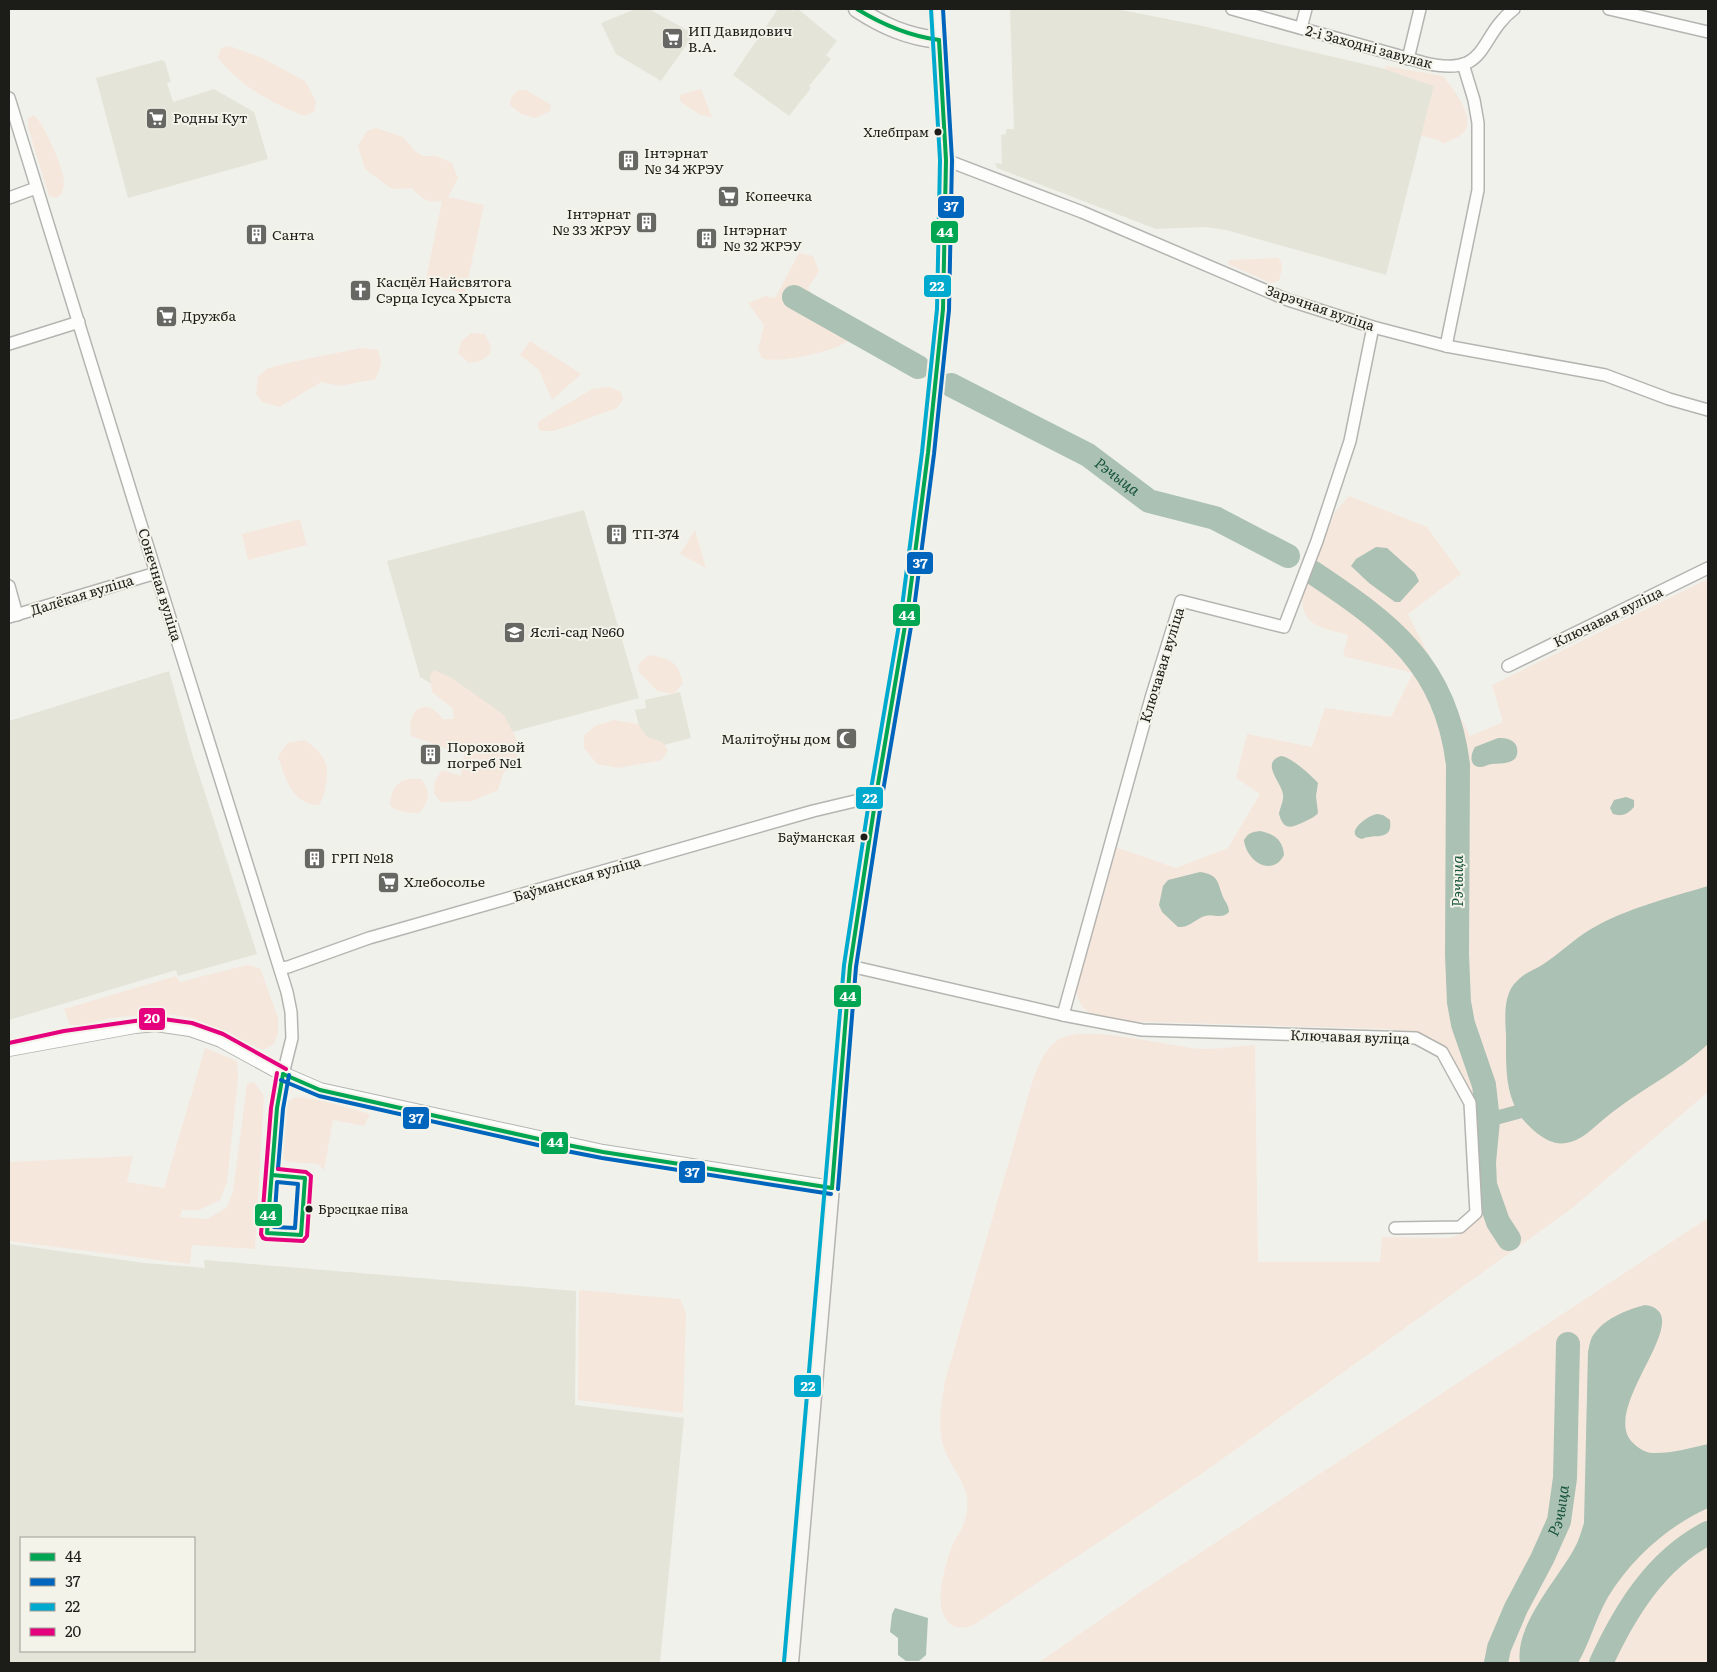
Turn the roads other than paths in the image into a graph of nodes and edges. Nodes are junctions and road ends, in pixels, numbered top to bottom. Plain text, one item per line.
1 (857, 9) edge
2 (938, 9) edge
3 (1232, 9) edge
4 (1306, 9) edge
5 (1420, 9) edge
6 (1514, 9) edge
7 (1609, 9) edge
8 (1302, 28) junction
9 (1708, 32) edge
10 (939, 40) junction
11 (1408, 59) junction
12 (1463, 64) junction
13 (9, 98) edge
14 (946, 160) junction
15 (36, 188) junction
16 (9, 198) edge
17 (79, 322) junction
18 (1373, 327) junction
19 (9, 344) edge
20 (1446, 346) junction
21 (1708, 410) edge
22 (1708, 568) edge
23 (156, 573) junction
24 (9, 586) edge
25 (13, 616) edge
26 (1508, 666) dead end
27 (876, 796) junction
28 (850, 966) junction
29 (280, 968) junction
30 (1063, 1015) junction
31 (9, 1049) edge
32 (283, 1074) junction
33 (832, 1188) junction
34 (1395, 1228) dead end
35 (790, 1663) edge

1 - 10 main road
2 - 10 main road
3 - 8 street, 2-і Заходні завулак
4 - 8 street
5 - 11 street
6 - 12 street
7 - 9 street
8 - 11 street, 2-і Заходні завулак
10 - 14 main road
11 - 12 street, 2-і Заходні завулак
12 - 20 street
13 - 15 street, Сонечная вуліца
14 - 18 street, Зарэчная вуліца
14 - 27 main road
15 - 16 street
15 - 17 street, Сонечная вуліца
17 - 19 street
17 - 23 street, Сонечная вуліца
18 - 20 street, Зарэчная вуліца
18 - 30 street, Ключавая вуліца
20 - 21 street, Зарэчная вуліца
22 - 26 street, Ключавая вуліца
23 - 25 street, Далёкая вуліца
23 - 29 street, Сонечная вуліца
24 - 25 street
27 - 28 main road
27 - 29 street, Баўманская вуліца
28 - 30 street, Ключавая вуліца
28 - 33 main road
29 - 32 street, Сонечная вуліца
30 - 34 street, Ключавая вуліца
31 - 32 street
32 - 33 street
33 - 35 main road

